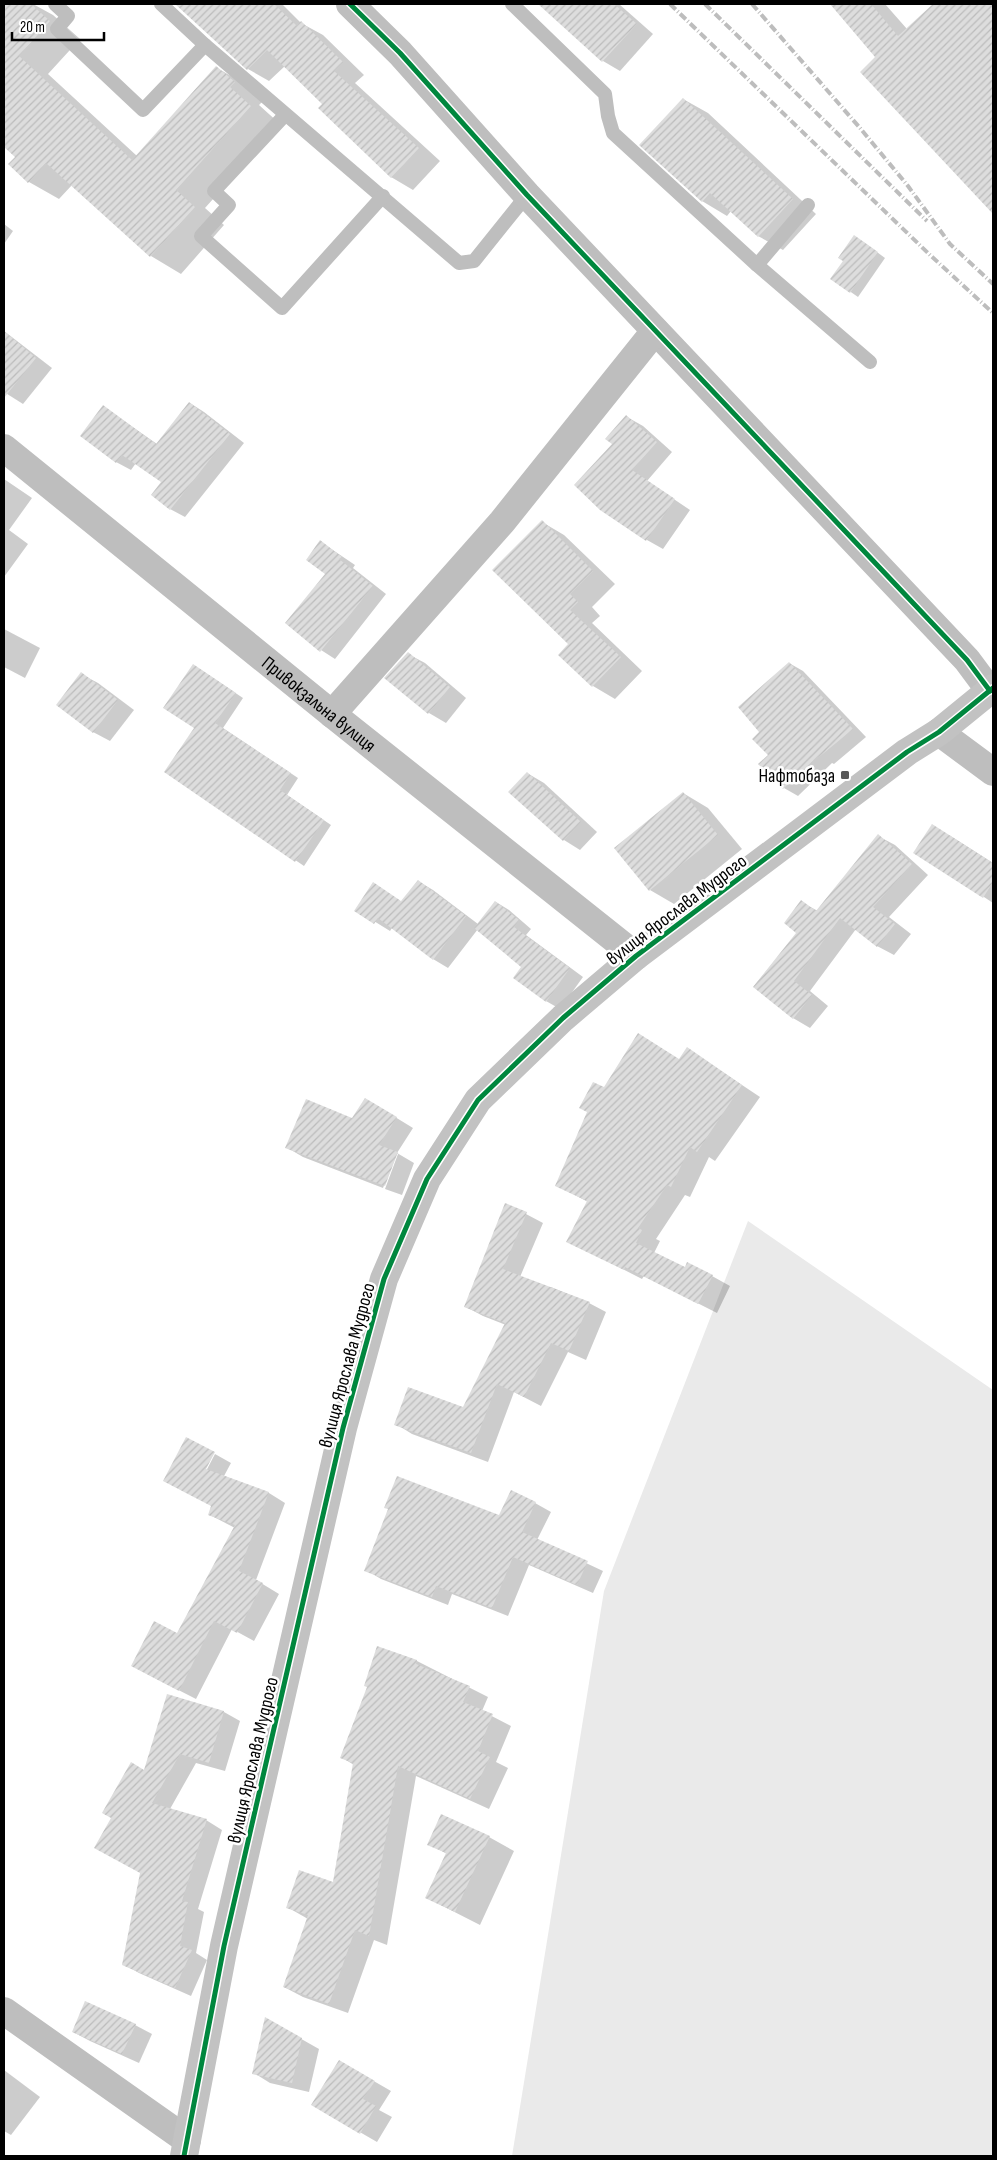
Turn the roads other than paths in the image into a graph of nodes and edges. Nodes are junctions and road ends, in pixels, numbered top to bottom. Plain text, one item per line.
1 (55, 4) edge
2 (162, 4) edge
3 (350, 4) edge
4 (512, 4) edge
5 (205, 45) junction
6 (285, 114) junction
7 (527, 195) junction
8 (383, 196) junction
9 (808, 205) dead end
10 (758, 265) junction
11 (655, 331) junction
12 (870, 362) dead end
13 (4, 448) edge
14 (991, 689) edge
15 (332, 714) junction
16 (939, 732) junction
17 (993, 772) edge
18 (636, 956) junction
19 (4, 2011) edge
20 (186, 2148) edge

1 - 5 lane
2 - 5 lane
3 - 7 street
4 - 10 lane
5 - 6 lane
6 - 8 lane
6 - 8 lane
7 - 8 lane
7 - 11 street
9 - 10 lane
10 - 12 lane
11 - 14 street
11 - 15 street
13 - 15 street, Привокзальна вулиця
14 - 16 main road, вулиця Ярослава Мудрого
15 - 18 street, Привокзальна вулиця
16 - 17 street
16 - 18 main road, вулиця Ярослава Мудрого
18 - 20 main road, вулиця Ярослава Мудрого
19 - 20 street

